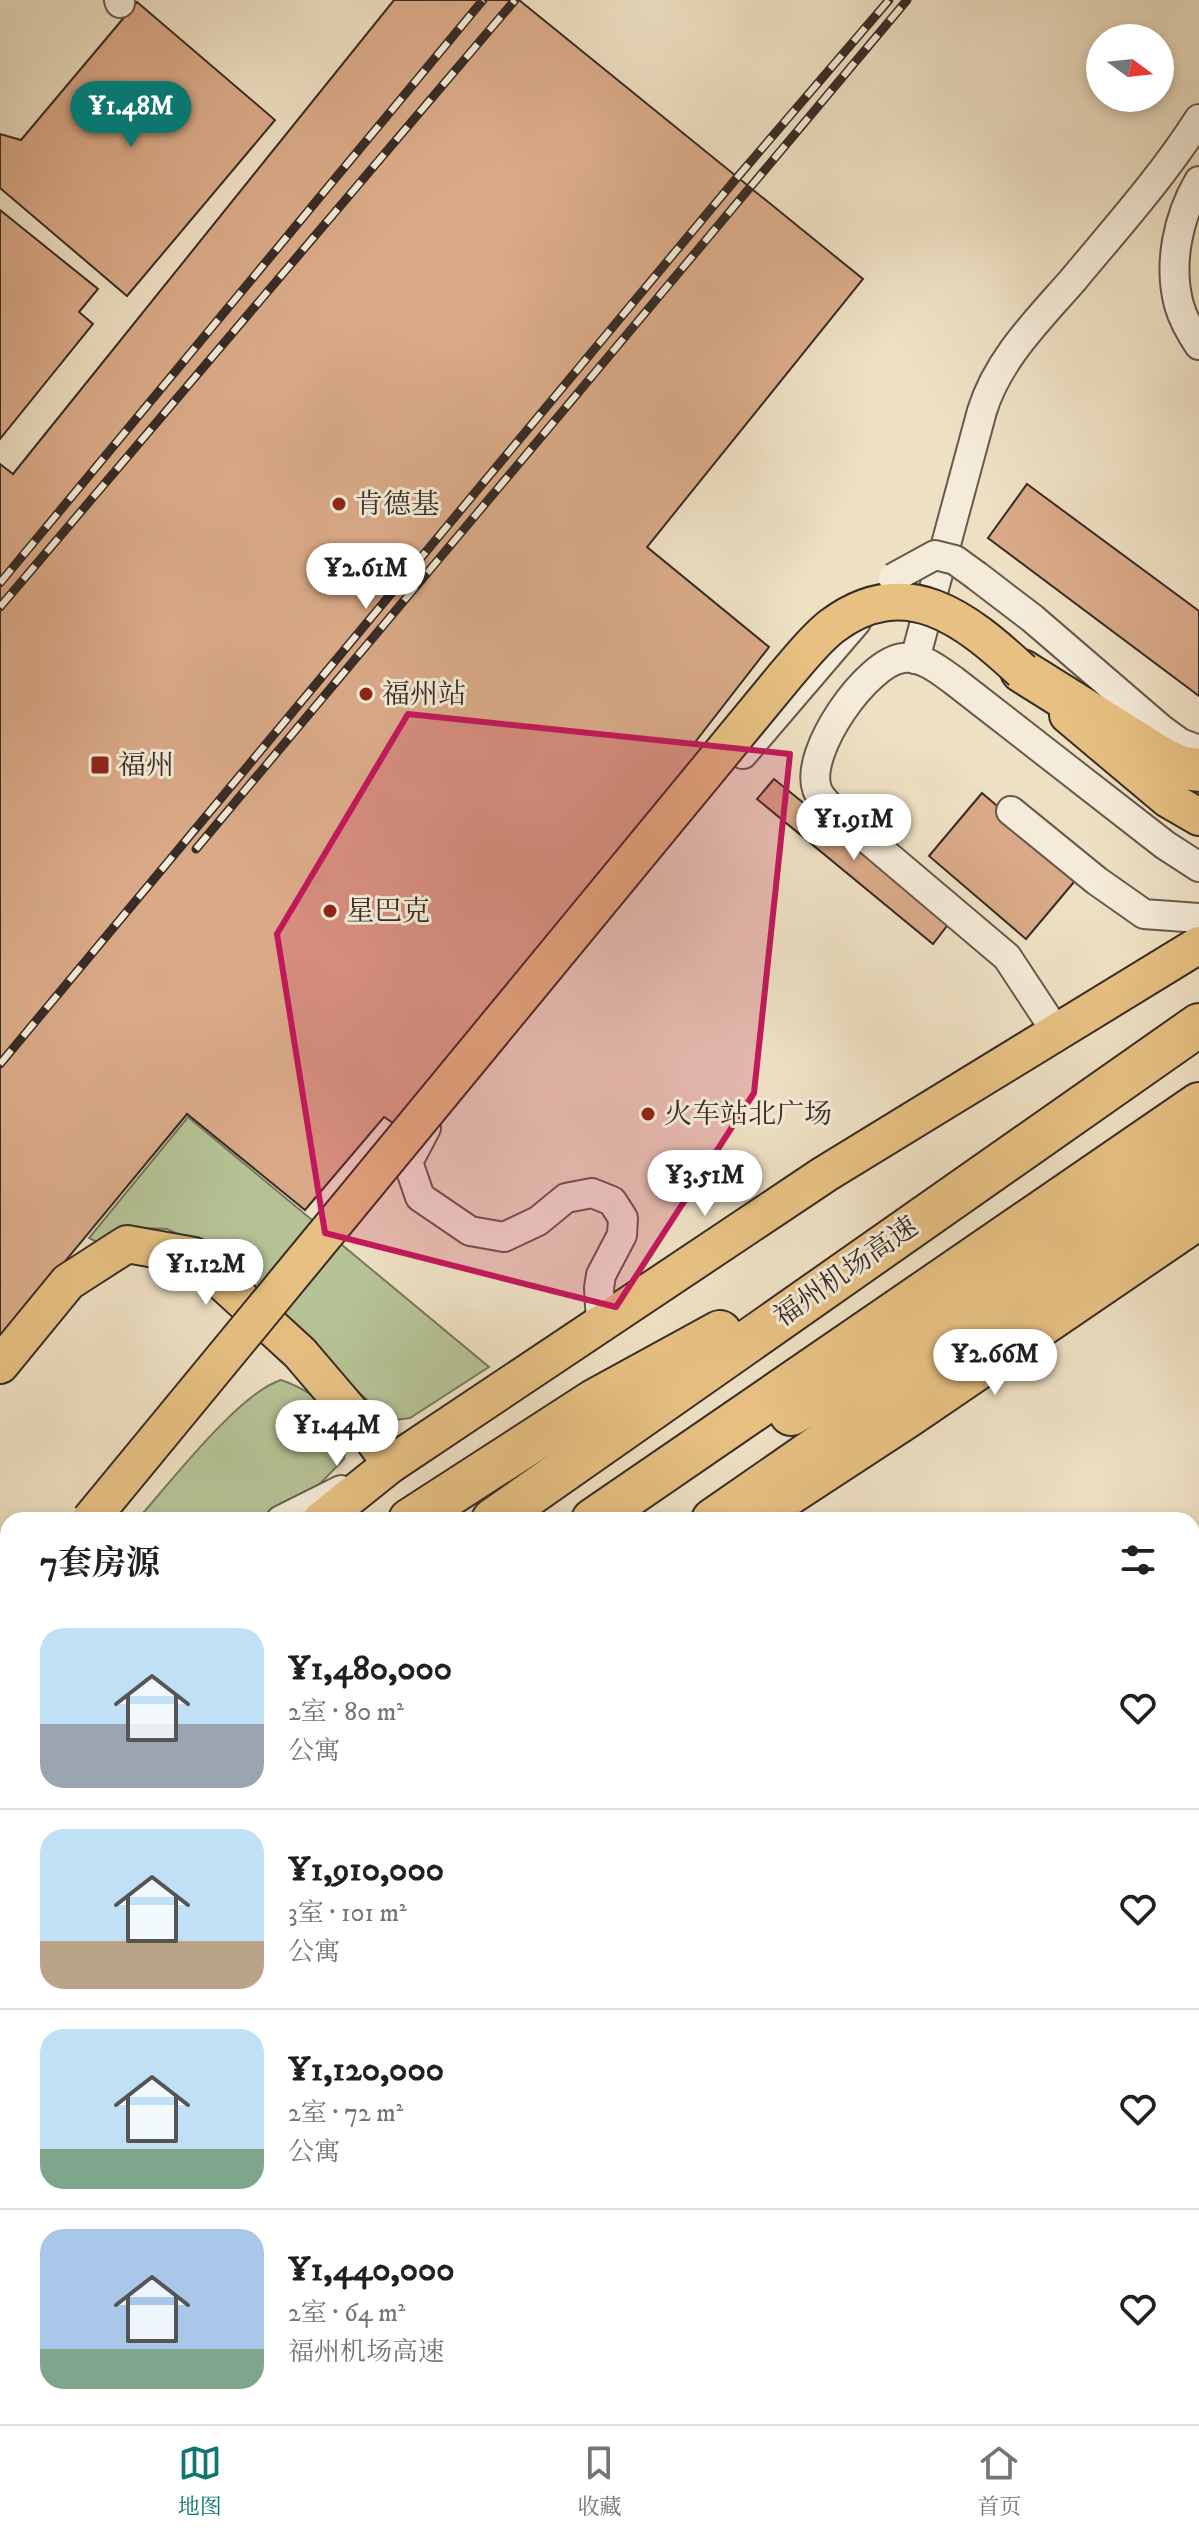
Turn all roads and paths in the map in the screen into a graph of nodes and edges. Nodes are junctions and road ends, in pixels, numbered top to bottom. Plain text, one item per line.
1 (1199, 119) edge
2 (1199, 181) edge
3 (1199, 345) edge
4 (915, 659) junction
5 (1022, 671) junction
6 (1199, 750) edge
7 (1199, 770) edge
8 (1011, 811) dead end
9 (1199, 817) edge
10 (1199, 867) edge
11 (1199, 918) edge
12 (1199, 945) edge
13 (1199, 1025) edge
14 (1057, 1033) junction
15 (1199, 1104) edge
16 (1199, 1138) edge
17 (1198, 1213) edge
18 (897, 1236) junction
19 (601, 1323) junction
20 (0, 1365) edge
21 (391, 1464) junction
22 (97, 1512) edge
23 (297, 1512) edge
24 (331, 1512) edge
25 (344, 1512) edge
26 (422, 1512) edge
27 (504, 1512) edge
28 (605, 1512) edge
29 (620, 1512) edge
30 (726, 1512) edge
31 (766, 1512) edge

1 - 4 street
2 - 3 street
4 - 10 street
4 - 14 street
5 - 7 highway
5 - 9 main road
5 - 22 main road, bridge
6 - 19 street, bridge
8 - 11 street
12 - 14 main road
13 - 18 highway, 福州机场高速
14 - 19 main road
15 - 28 highway
16 - 29 highway
17 - 30 highway
17 - 31 main road
18 - 26 highway
18 - 27 highway, 福州机场高速
19 - 21 main road
20 - 21 main road
21 - 23 street
21 - 24 main road
21 - 25 main road

